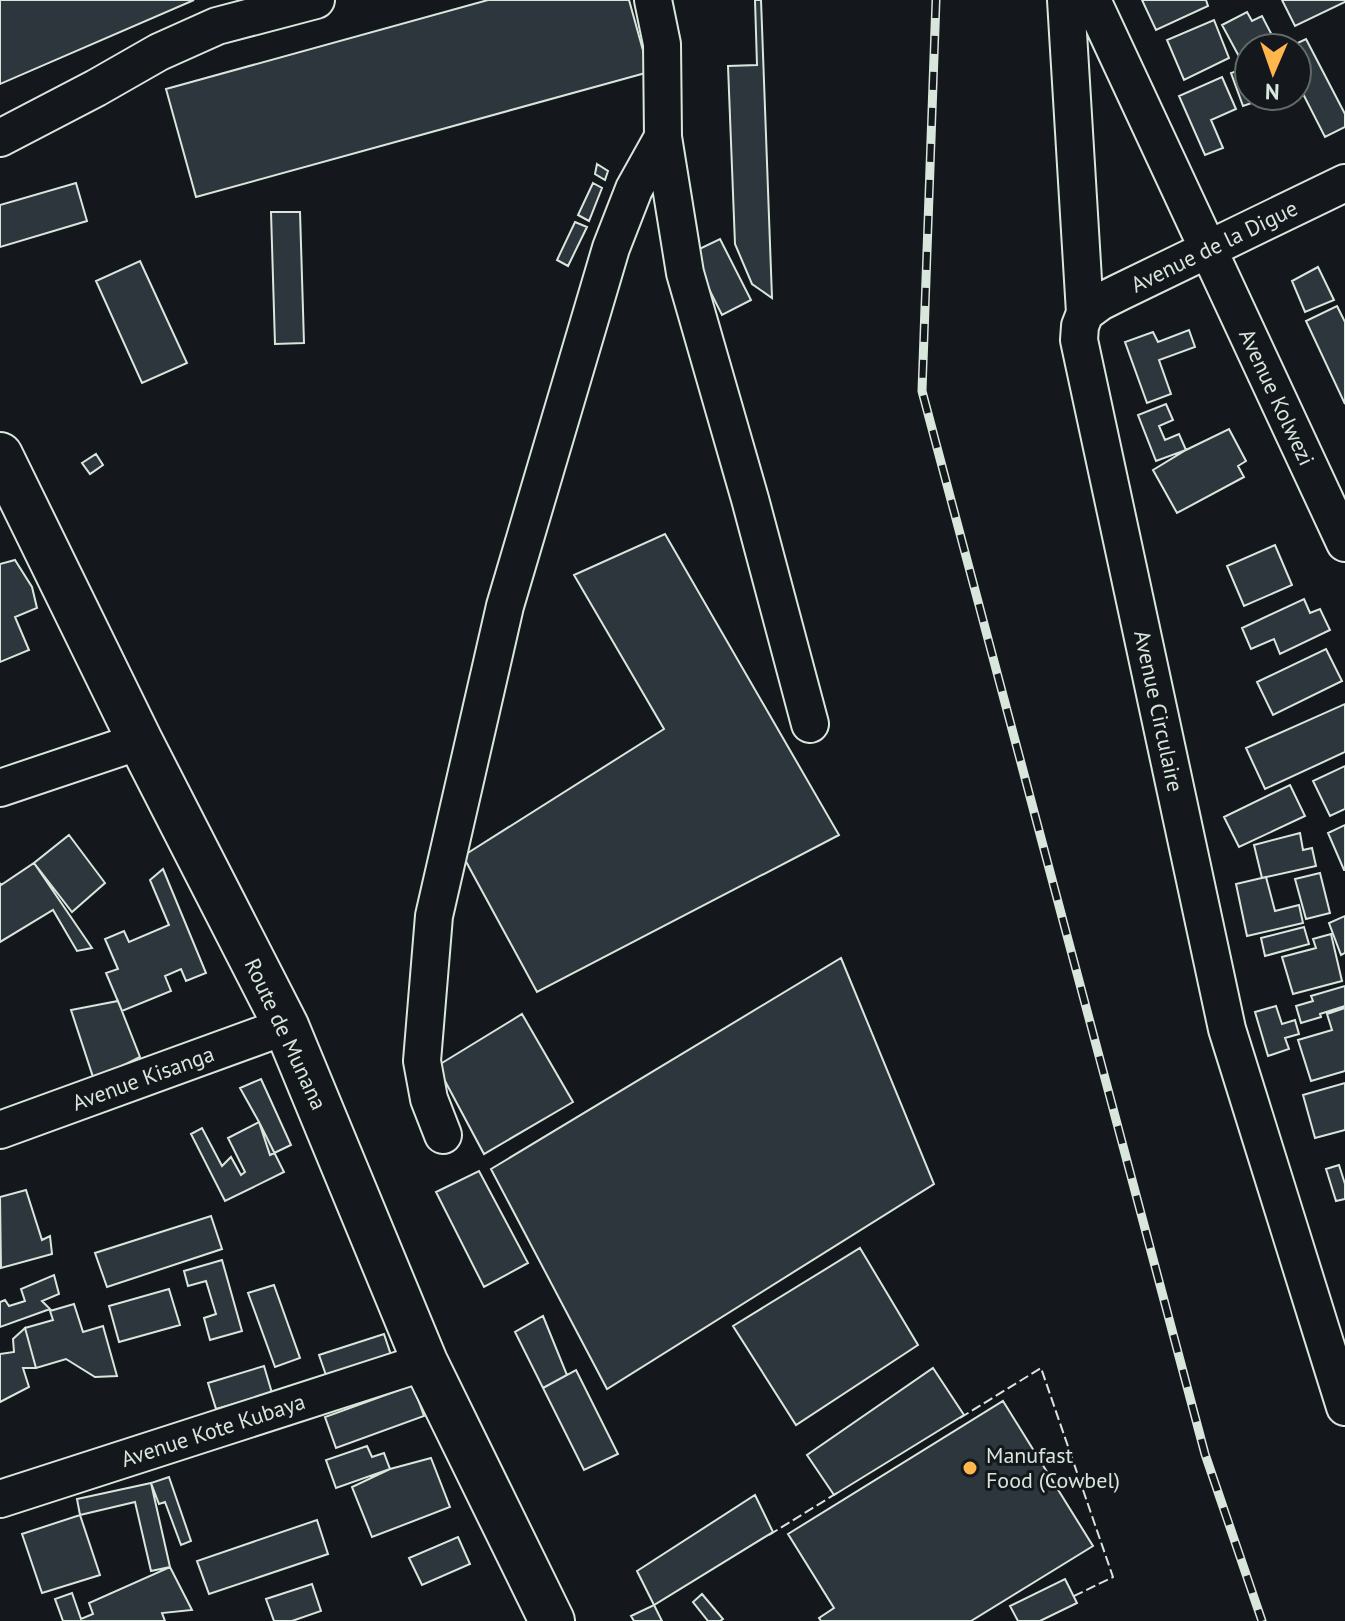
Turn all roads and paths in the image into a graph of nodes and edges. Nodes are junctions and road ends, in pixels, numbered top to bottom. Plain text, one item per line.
1 (316, 0) edge
2 (653, 0) edge
3 (1066, 0) edge
4 (1092, 0) edge
5 (663, 137) junction
6 (0, 138) edge
7 (1345, 183) edge
8 (1209, 250) junction
9 (1085, 313) junction
10 (0, 455) edge
11 (1345, 543) edge
12 (810, 724) dead end
13 (140, 741) junction
14 (0, 788) edge
15 (286, 1026) junction
16 (0, 1130) edge
17 (443, 1135) dead end
18 (425, 1362) junction
19 (1342, 1387) edge
20 (0, 1499) edge
21 (552, 1621) edge

1 - 6 street
2 - 5 street
3 - 9 street, Avenue Circulaire
4 - 8 street, Avenue Kolwezi
5 - 12 street
5 - 17 street
7 - 8 street, Avenue de la Digue
8 - 9 street, Avenue de la Digue
8 - 11 street, Avenue Kolwezi
9 - 19 street, Avenue Circulaire
10 - 13 main road, Route de Munana
13 - 14 street
13 - 15 main road, Route de Munana
15 - 16 street, Avenue Kisanga
15 - 18 main road, Route de Munana
18 - 20 street, Avenue Kote Kubaya
18 - 21 main road, Route de Munana

